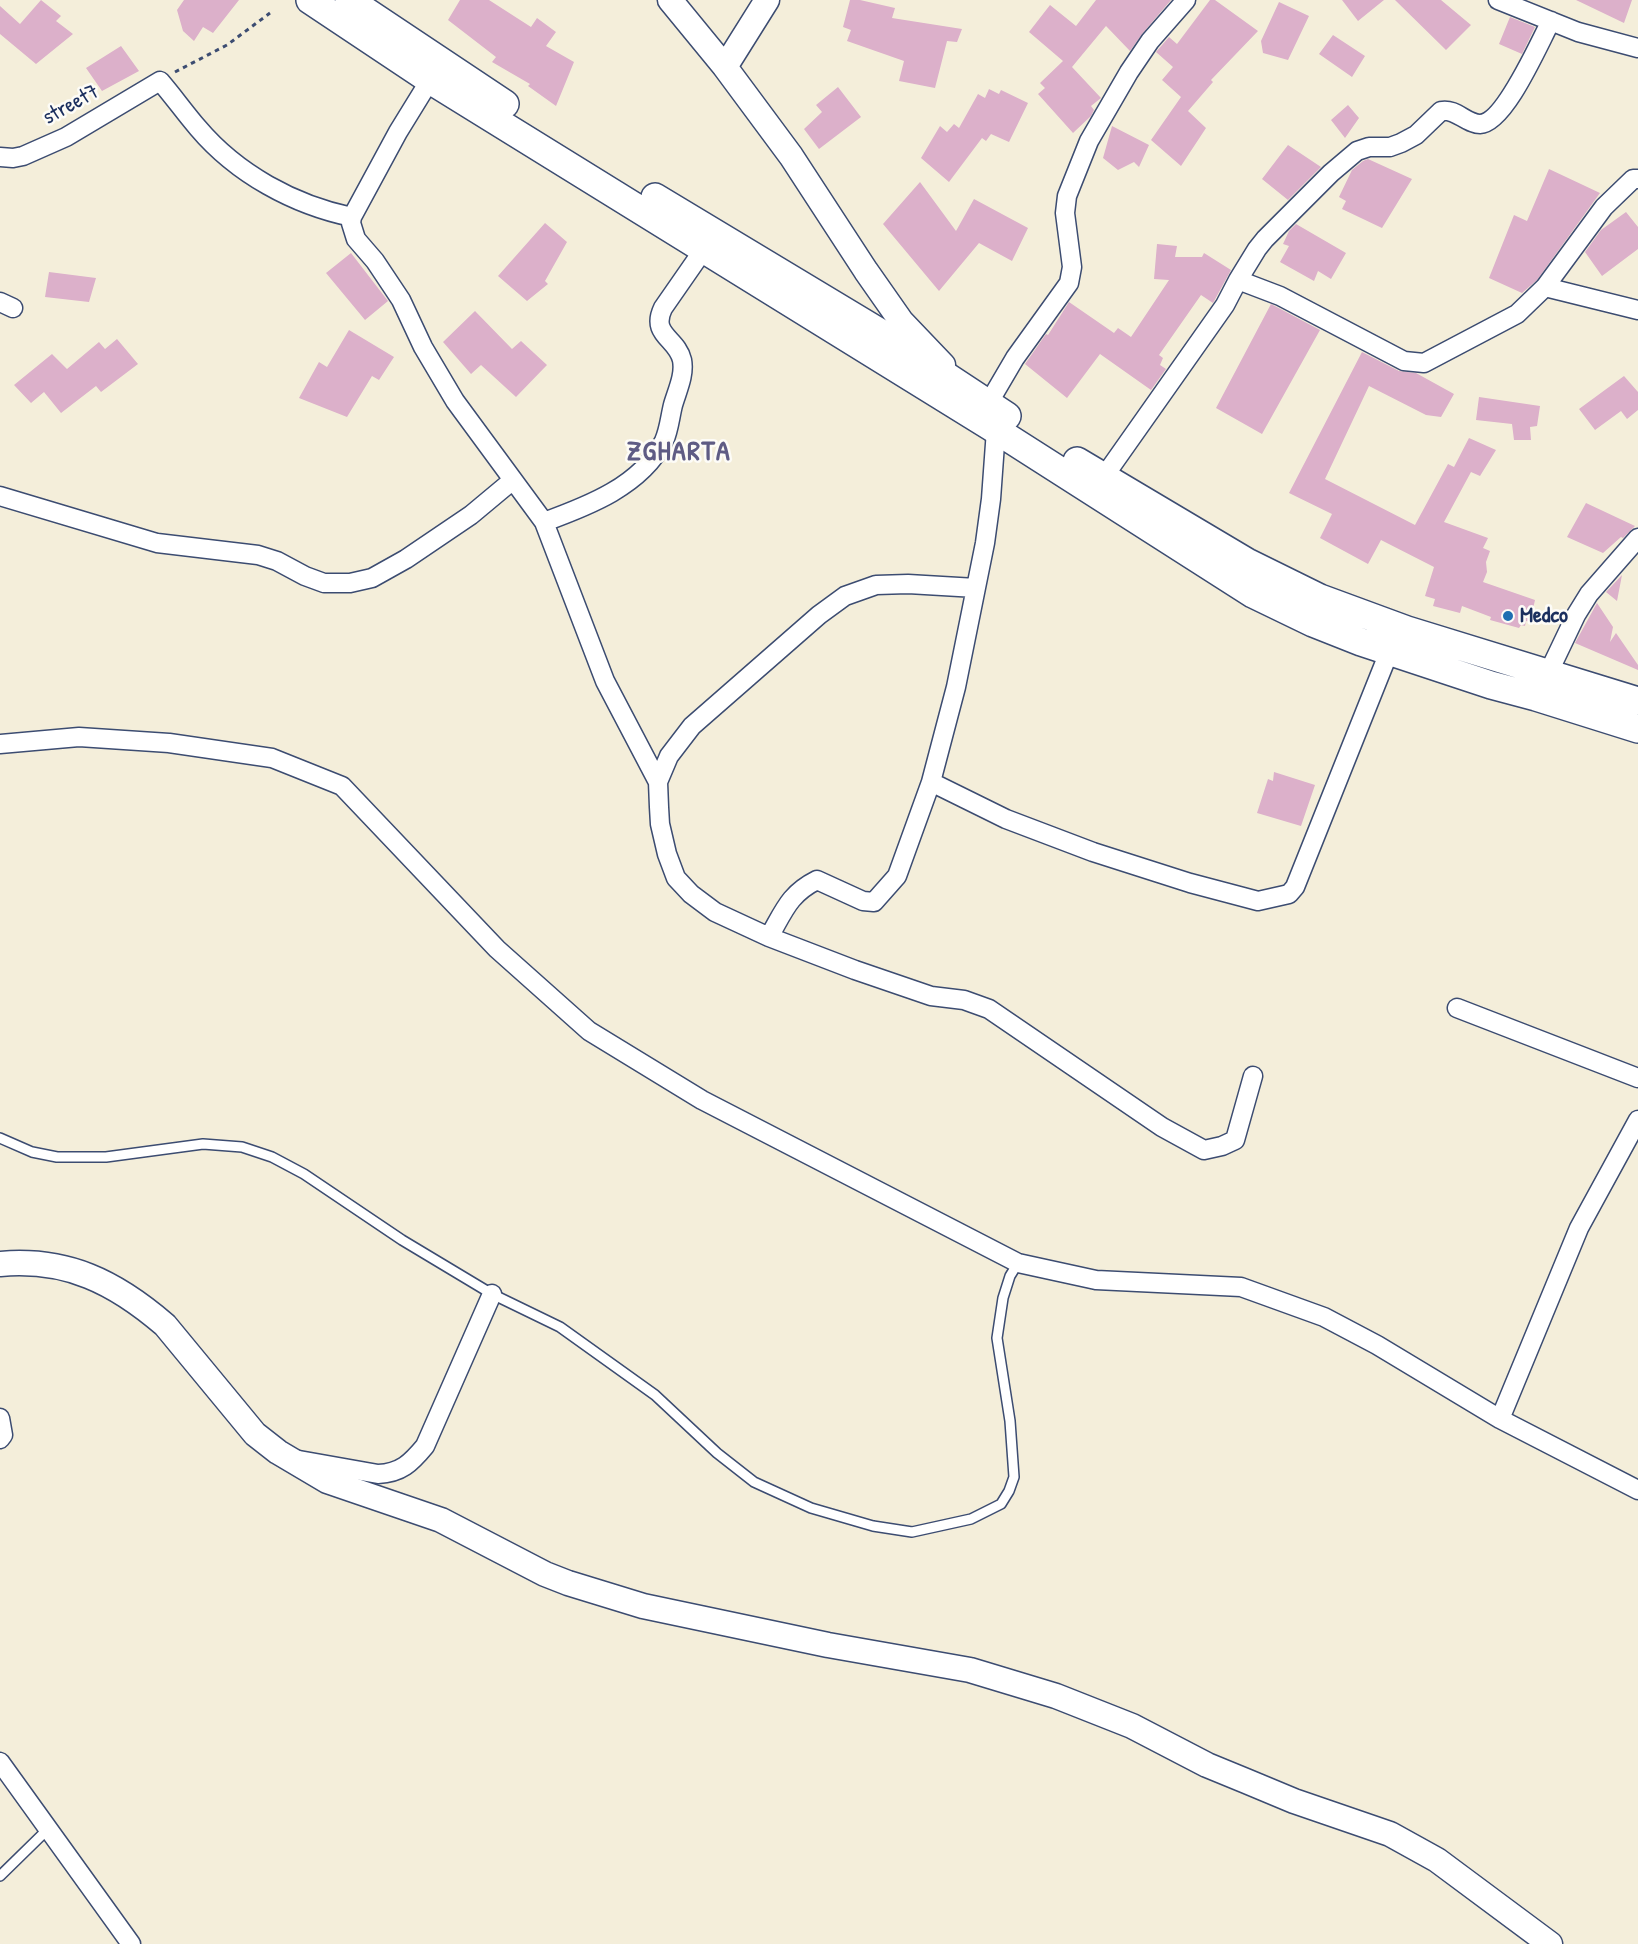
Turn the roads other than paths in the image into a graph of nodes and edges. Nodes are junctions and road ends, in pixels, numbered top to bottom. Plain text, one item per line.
1 (310, 0) edge
2 (670, 0) edge
3 (767, 0) edge
4 (1185, 0) edge
5 (1498, 0) edge
6 (366, 5) edge
7 (1551, 21) junction
8 (1638, 48) edge
9 (725, 67) junction
10 (430, 80) junction
11 (0, 157) edge
12 (1638, 178) edge
13 (352, 217) junction
14 (704, 249) junction
15 (1238, 280) junction
16 (1545, 287) junction
17 (1638, 310) edge
18 (875, 343) junction
19 (979, 398) junction
20 (996, 430) junction
21 (1103, 478) junction
22 (513, 480) junction
23 (0, 496) edge
24 (544, 522) junction
25 (1638, 538) edge
26 (976, 588) junction
27 (1389, 652) junction
28 (1542, 686) junction
29 (1638, 701) edge
30 (1638, 729) edge
31 (0, 744) edge
32 (658, 782) junction
33 (931, 782) junction
34 (769, 937) junction
35 (1457, 1008) dead end
36 (1253, 1076) dead end
37 (1638, 1078) edge
38 (1638, 1120) edge
39 (0, 1138) edge
40 (1018, 1263) junction
41 (0, 1264) edge
42 (492, 1294) junction
43 (0, 1418) edge
44 (1500, 1419) junction
45 (0, 1439) edge
46 (278, 1452) junction
47 (1638, 1490) edge
48 (0, 1762) edge
49 (48, 1829) junction
50 (0, 1876) edge
51 (131, 1944) edge
52 (1550, 1944) edge

1 - 10 main road
2 - 9 street
3 - 9 street
4 - 19 street
5 - 7 street
6 - 18 main road
7 - 8 street
7 - 15 street
9 - 19 street
10 - 13 street
10 - 14 main road
11 - 13 street, street7
12 - 16 street
13 - 22 street
14 - 18 main road
14 - 24 street
15 - 16 street
15 - 21 street
16 - 17 street
18 - 19 main road
18 - 20 main road
19 - 21 main road
20 - 26 street
20 - 27 main road
21 - 28 main road
22 - 23 street
22 - 24 street
24 - 32 street
25 - 28 street
26 - 32 street
26 - 33 street
27 - 28 main road
27 - 33 street
28 - 29 main road
28 - 30 main road
31 - 40 street
32 - 34 street
33 - 34 street
34 - 36 street
35 - 37 street
38 - 44 street
39 - 42 lane
40 - 42 lane
40 - 44 street
41 - 46 street
42 - 46 street
43 - 45 street
44 - 47 street
46 - 52 street
48 - 49 street
49 - 50 lane
49 - 51 street

